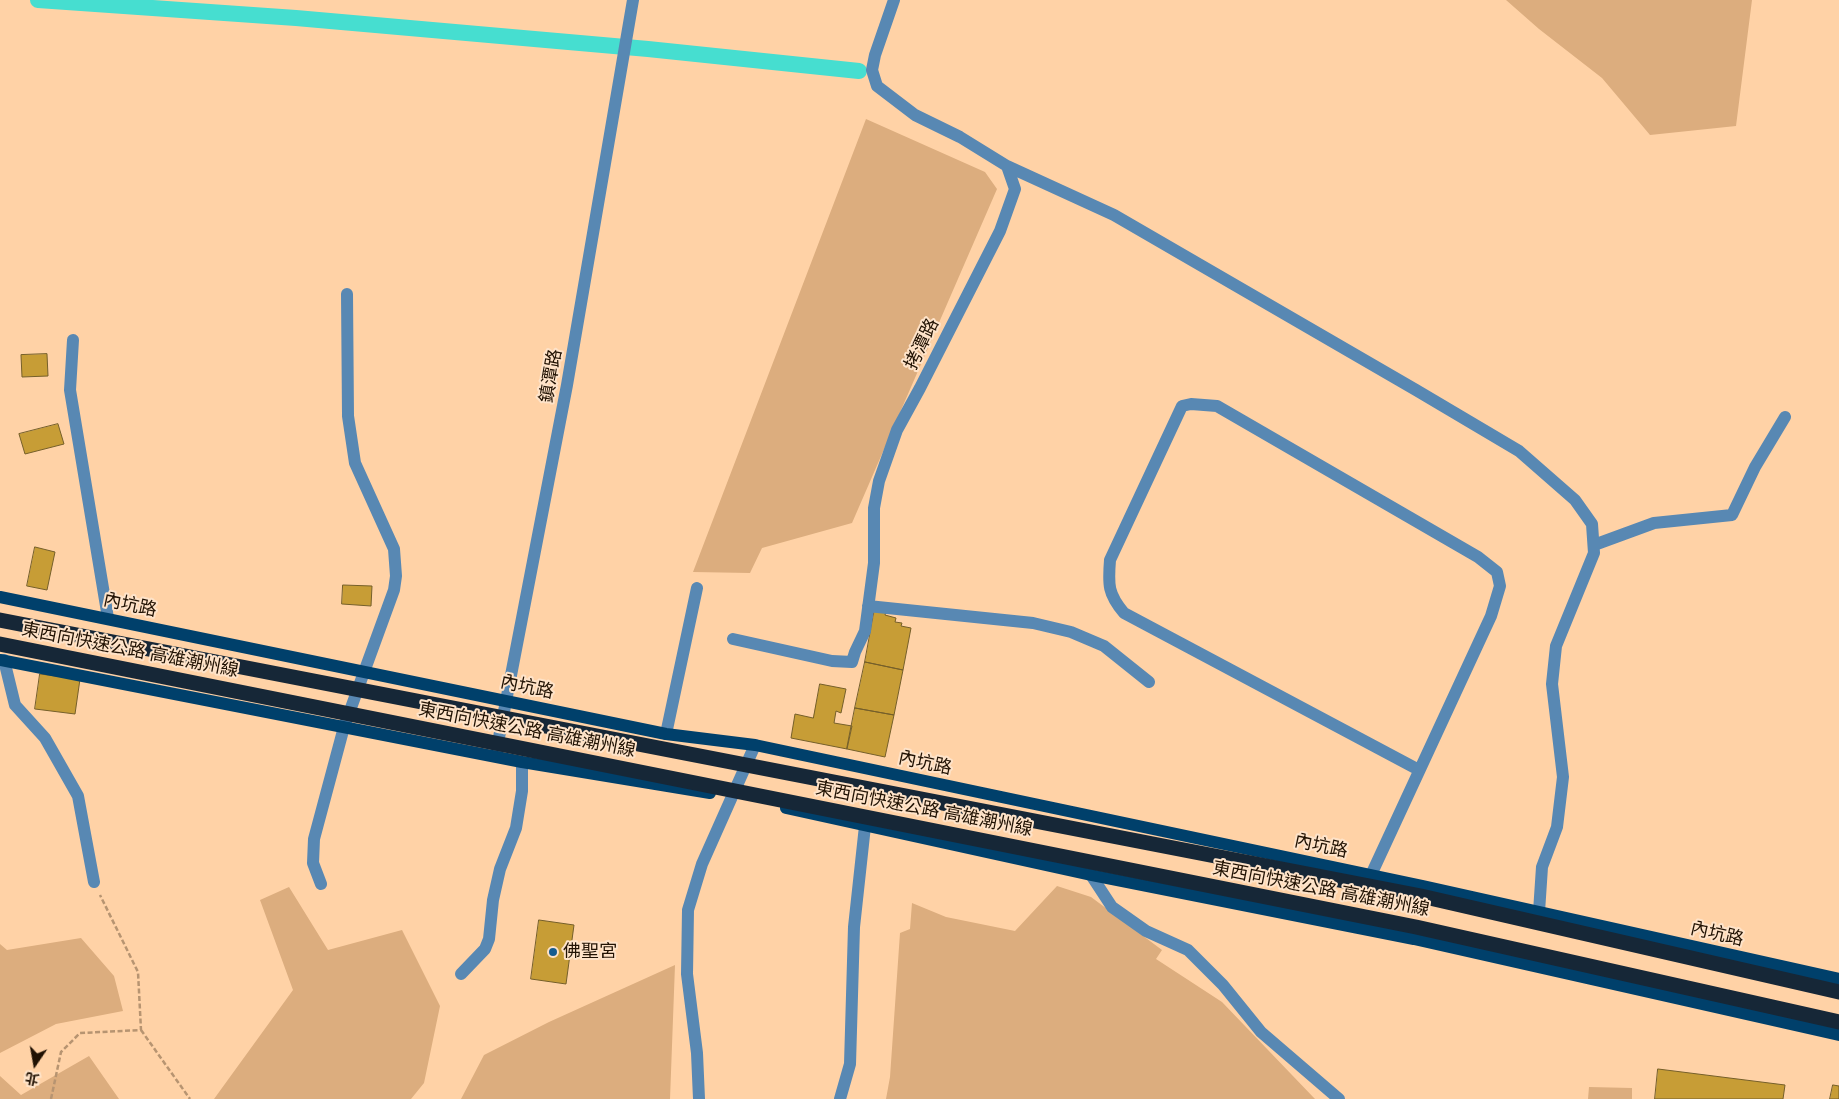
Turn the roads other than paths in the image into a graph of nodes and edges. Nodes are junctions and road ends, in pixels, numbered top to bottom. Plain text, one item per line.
1 (632, 0) edge
2 (894, 0) edge
3 (1007, 166) junction
4 (347, 294) dead end
5 (73, 340) dead end
6 (1785, 417) dead end
7 (1594, 545) junction
8 (697, 588) dead end
9 (0, 597) edge
10 (868, 606) junction
11 (108, 618) junction
12 (0, 620) edge
13 (734, 639) dead end
14 (0, 644) edge
15 (2, 660) edge
16 (363, 672) junction
17 (1149, 682) dead end
18 (507, 700) junction
19 (344, 727) junction
20 (666, 734) junction
21 (755, 745) junction
22 (496, 756) junction
23 (522, 762) junction
24 (1419, 770) junction
25 (730, 796) junction
26 (865, 826) junction
27 (1091, 875) junction
28 (1371, 875) junction
29 (94, 882) road end
30 (321, 884) dead end
31 (1539, 912) junction
32 (461, 974) dead end
33 (1839, 979) edge
34 (1839, 992) edge
35 (1839, 1022) edge
36 (1839, 1035) edge
37 (699, 1099) edge
38 (840, 1099) edge
39 (1339, 1099) edge

1 - 18 street, 鎮潭路
2 - 3 street
3 - 7 street
3 - 10 street, 拷潭路
4 - 16 street
5 - 11 street
6 - 7 street
7 - 31 street
8 - 20 street
9 - 11 main road, 內坑路
10 - 13 street, 拷潭路
10 - 17 street
11 - 16 main road, 內坑路
12 - 34 highway, 東西向快速公路 高雄潮州線, bridge
14 - 35 highway, 東西向快速公路 高雄潮州線, bridge
15 - 19 main road
15 - 29 street
16 - 18 main road, 內坑路
16 - 19 street
18 - 20 main road, 內坑路
18 - 22 street, 鎮潭路
19 - 22 main road
19 - 30 street
20 - 21 main road, 內坑路
21 - 25 street
21 - 28 main road, 內坑路
22 - 23 main road
23 - 25 main road
23 - 32 street
24 - 24 street
24 - 28 street
25 - 26 main road
25 - 37 street
26 - 27 main road
26 - 38 street
27 - 36 main road
27 - 39 street
28 - 31 main road, 內坑路
31 - 33 main road, 內坑路

